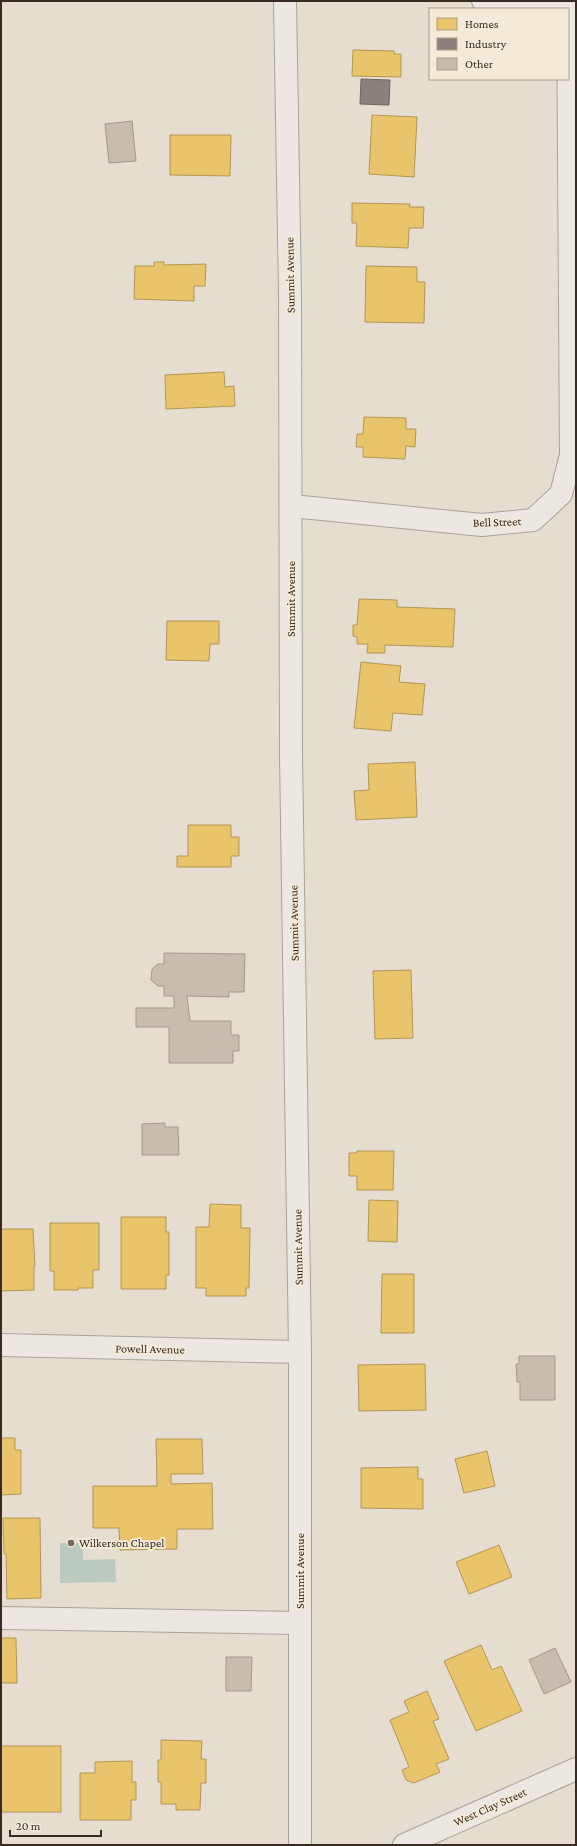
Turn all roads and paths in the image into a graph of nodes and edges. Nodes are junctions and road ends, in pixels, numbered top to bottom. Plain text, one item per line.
1 (285, 1) edge
2 (483, 1) edge
3 (572, 3) edge
4 (292, 506) junction
5 (1, 1345) edge
6 (300, 1352) junction
7 (1, 1618) edge
8 (300, 1623) junction
9 (576, 1769) edge
10 (300, 1845) edge
11 (404, 1845) edge

1 - 4 street, Summit Avenue
2 - 3 street
3 - 4 street, Bell Street
4 - 6 street, Summit Avenue
5 - 6 street, Powell Avenue
6 - 8 street, Summit Avenue
7 - 8 street
8 - 10 street, Summit Avenue
9 - 11 street, West Clay Street

